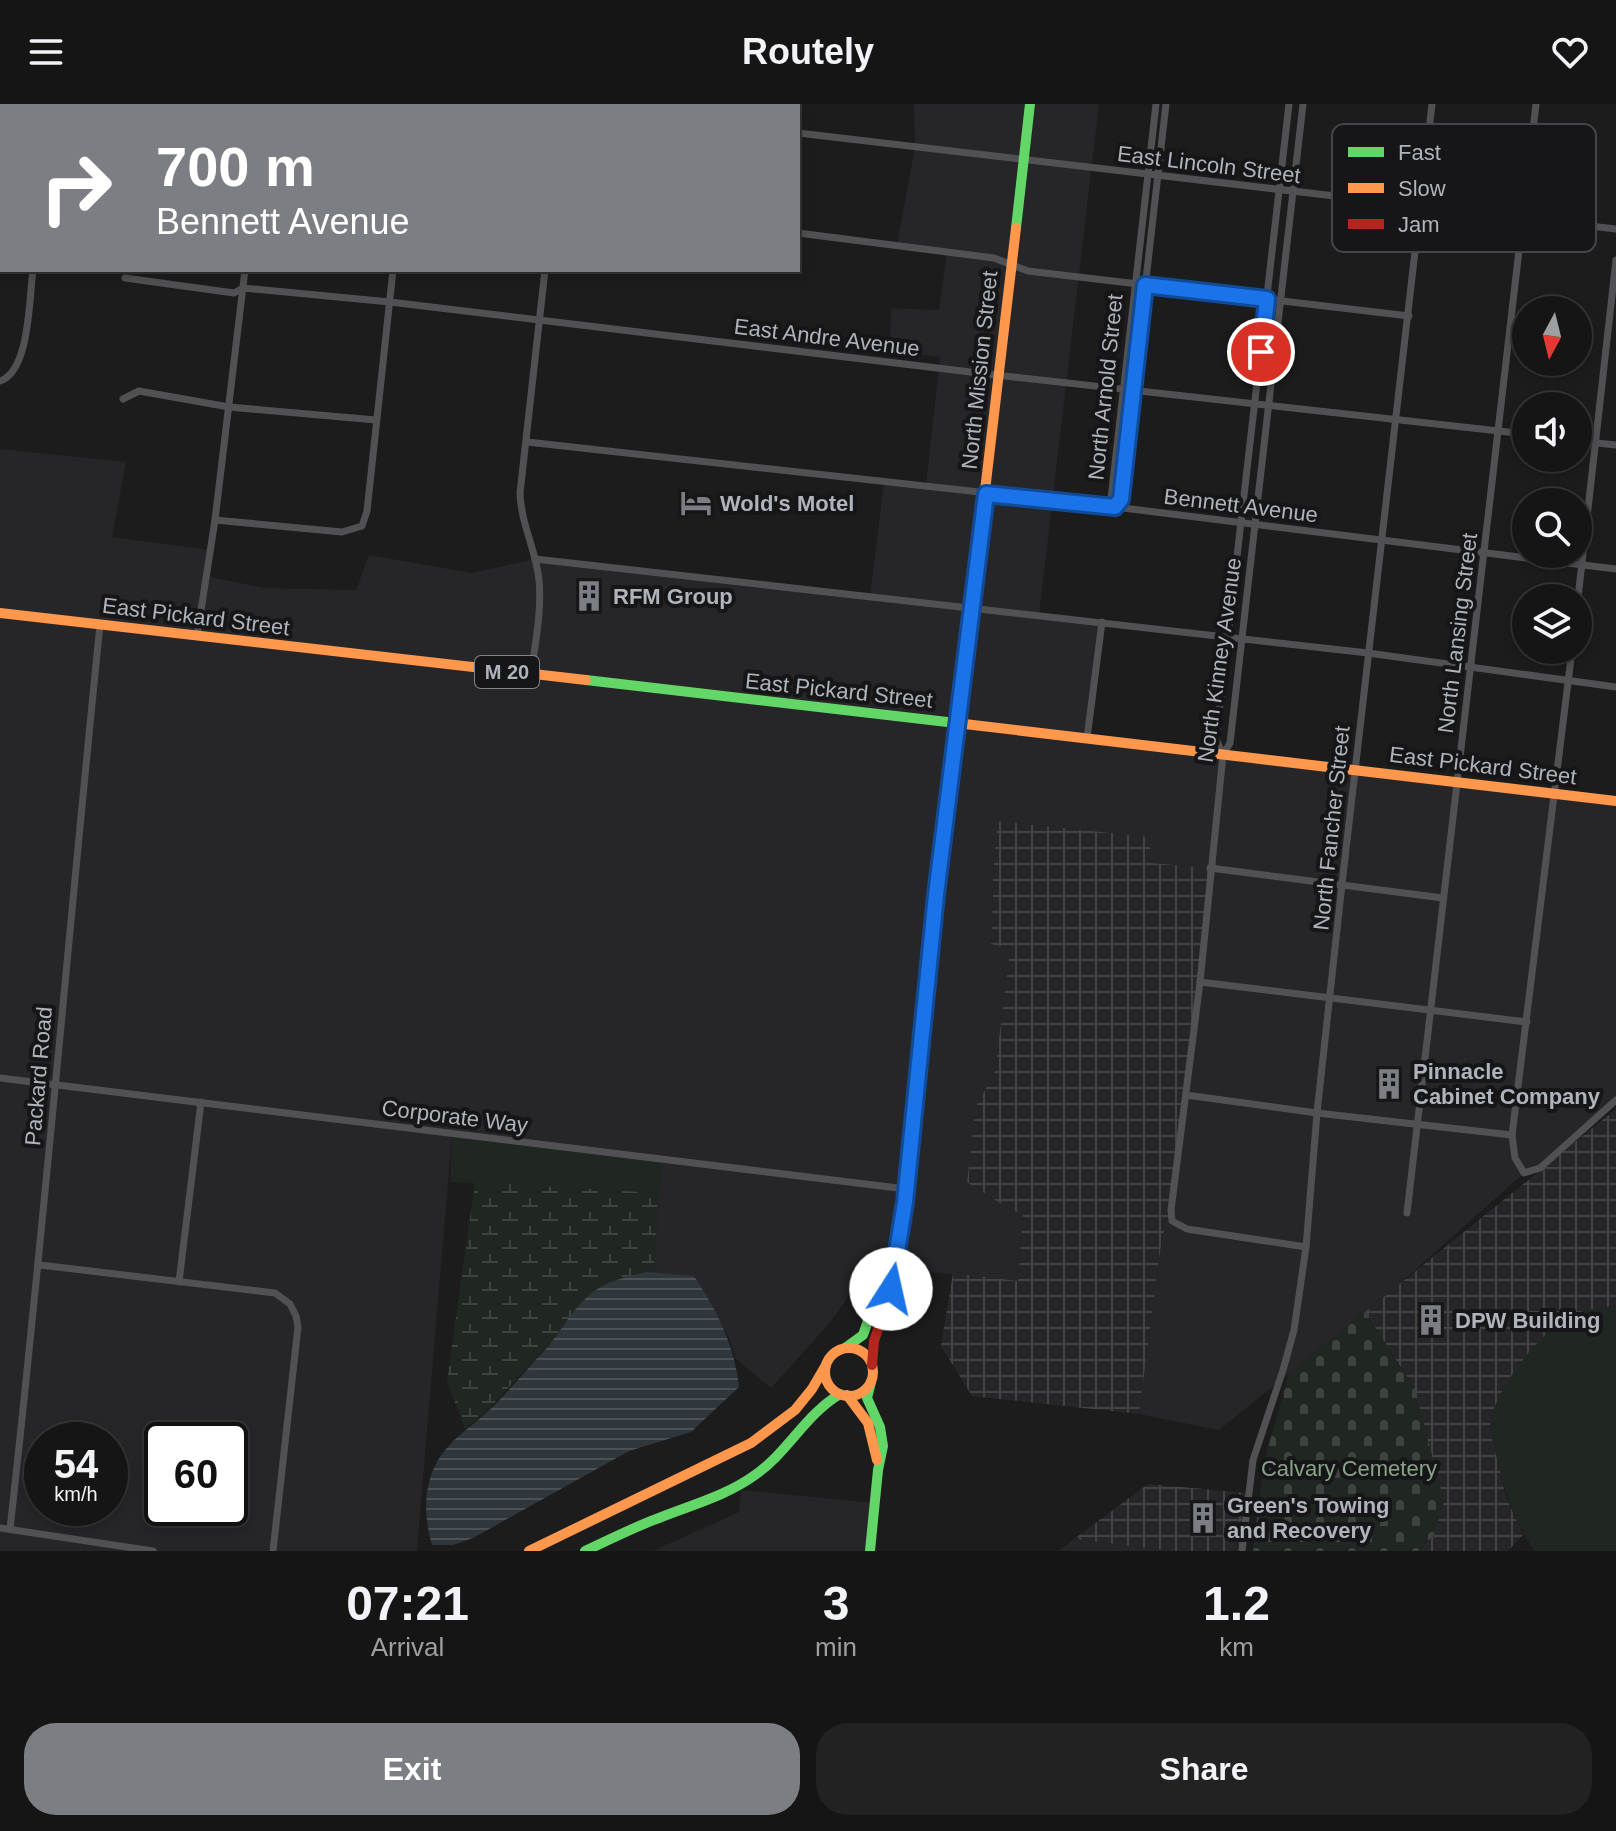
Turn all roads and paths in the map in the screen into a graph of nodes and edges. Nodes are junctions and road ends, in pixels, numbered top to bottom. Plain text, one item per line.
1 (1030, 104) edge
2 (1156, 104) edge
3 (1166, 104) edge
4 (1289, 104) edge
5 (1303, 104) edge
6 (1432, 104) edge
7 (1536, 104) edge
8 (1430, 124) edge
9 (1534, 124) edge
10 (800, 133) edge
11 (1023, 160) junction
12 (1148, 175) junction
13 (1158, 177) junction
14 (1279, 190) junction
15 (1294, 192) junction
16 (1332, 196) edge
17 (1596, 226) edge
18 (1616, 229) edge
19 (800, 233) edge
20 (1415, 252) edge
21 (1520, 252) edge
22 (1616, 260) edge
23 (1011, 264) junction
24 (33, 272) edge
25 (245, 272) edge
26 (393, 272) edge
27 (545, 272) edge
28 (125, 278) dead end
29 (1135, 284) junction
30 (1145, 285) junction
31 (243, 288) junction
32 (1267, 299) junction
33 (1282, 301) junction
34 (390, 302) junction
35 (1409, 316) junction
36 (539, 321) junction
37 (1000, 375) junction
38 (0, 381) edge
39 (1122, 388) junction
40 (1133, 389) junction
41 (123, 399) dead end
42 (1255, 404) junction
43 (1268, 405) junction
44 (229, 407) junction
45 (1396, 419) junction
46 (376, 420) junction
47 (1498, 431) junction
48 (1512, 432) edge
49 (527, 442) junction
50 (1592, 442) edge
51 (1597, 443) junction
52 (1616, 445) edge
53 (1591, 488) edge
54 (986, 494) junction
55 (1115, 507) junction
56 (215, 520) junction
57 (1239, 524) junction
58 (1256, 525) junction
59 (1382, 541) junction
60 (1486, 553) junction
61 (1512, 556) edge
62 (535, 559) junction
63 (1592, 565) edge
64 (1616, 569) edge
65 (970, 608) junction
66 (0, 613) edge
67 (1102, 622) junction
68 (100, 625) junction
69 (197, 637) junction
70 (1227, 638) junction
71 (1241, 641) junction
72 (1368, 653) junction
73 (1570, 664) edge
74 (1472, 667) junction
75 (531, 675) junction
76 (1568, 681) junction
77 (1616, 687) edge
78 (956, 723) junction
79 (1087, 738) junction
80 (1223, 755) junction
81 (1355, 770) junction
82 (1457, 782) junction
83 (1556, 794) junction
84 (1616, 801) edge
85 (1210, 868) junction
86 (1342, 884) junction
87 (1443, 898) junction
88 (1200, 982) junction
89 (1331, 998) junction
90 (1431, 1009) junction
91 (1527, 1022) junction
92 (0, 1078) edge
93 (55, 1084) junction
94 (1186, 1095) junction
95 (1616, 1100) edge
96 (201, 1102) junction
97 (1317, 1113) junction
98 (1418, 1124) junction
99 (1512, 1135) junction
100 (906, 1189) junction
101 (1407, 1213) dead end
102 (1306, 1247) junction
103 (895, 1261) junction
104 (40, 1265) junction
105 (179, 1282) junction
106 (845, 1348) junction
107 (826, 1365) junction
108 (872, 1365) junction
109 (871, 1382) junction
110 (844, 1395) junction
111 (878, 1470) junction
112 (0, 1528) edge
113 (10, 1529) junction
114 (153, 1551) edge
115 (273, 1551) edge
116 (529, 1551) edge
117 (585, 1551) edge
118 (870, 1551) edge
119 (1242, 1551) edge

1 - 11 main road, North Mission Street
2 - 12 street, North Arnold Street
3 - 13 street, North Arnold Street
4 - 14 street
5 - 15 street, North Kinney Avenue
6 - 8 street, North Fancher Street
7 - 9 street, North Lansing Street
10 - 11 street, East Lincoln Street
11 - 12 street, East Lincoln Street
11 - 23 main road, North Mission Street
12 - 13 street, East Lincoln Street
12 - 29 street, North Arnold Street
13 - 14 street, East Lincoln Street
13 - 30 street, North Arnold Street
14 - 15 street, East Lincoln Street
14 - 32 street
15 - 16 street, East Lincoln Street
15 - 33 street, North Kinney Avenue
17 - 18 street, East Lincoln Street
19 - 23 street
20 - 35 street, North Fancher Street
21 - 47 street, North Lansing Street
22 - 51 street
23 - 29 street
23 - 37 main road, North Mission Street
24 - 38 street
25 - 31 street
26 - 34 street
27 - 36 street
28 - 31 street, East Andre Avenue
29 - 30 street
29 - 39 street, North Arnold Street
30 - 32 street
30 - 40 street, North Arnold Street
31 - 34 street, East Andre Avenue
31 - 44 street
32 - 33 street
32 - 42 street
33 - 35 street
33 - 43 street, North Kinney Avenue
34 - 36 street, East Andre Avenue
34 - 46 street
35 - 45 street, North Fancher Street
36 - 37 street, East Andre Avenue
36 - 49 street
37 - 39 street, East Andre Avenue
37 - 54 main road, North Mission Street
39 - 40 street, East Andre Avenue
39 - 55 street, North Arnold Street
40 - 42 street, East Andre Avenue
40 - 55 street, North Arnold Street
41 - 44 street
42 - 43 street, East Andre Avenue
42 - 57 street
43 - 45 street, East Andre Avenue
43 - 58 street, North Kinney Avenue
44 - 46 street
44 - 56 street
45 - 47 street, East Andre Avenue
45 - 59 street, North Fancher Street
46 - 56 street
47 - 48 street, East Andre Avenue
47 - 60 street, North Lansing Street
49 - 54 street, Bennett Avenue
49 - 62 street
50 - 51 street
51 - 52 street
51 - 53 street
54 - 55 street, Bennett Avenue
54 - 65 main road, North Mission Street
55 - 57 street, Bennett Avenue
56 - 69 street
57 - 58 street, Bennett Avenue
57 - 70 street
58 - 59 street, Bennett Avenue
58 - 71 street, North Kinney Avenue
59 - 60 street, Bennett Avenue
59 - 72 street, North Fancher Street
60 - 61 street, Bennett Avenue
60 - 74 street, North Lansing Street
62 - 65 street
62 - 75 street
63 - 64 street, Bennett Avenue
65 - 67 street
65 - 78 main road, North Mission Street
66 - 68 main road, East Pickard Street / M 20
67 - 70 street
67 - 79 street
68 - 69 main road, East Pickard Street / M 20
68 - 93 street, Packard Road
69 - 75 main road, East Pickard Street / M 20
70 - 71 street
70 - 80 street
71 - 72 street
71 - 80 street, North Kinney Avenue
72 - 74 street
72 - 81 street, North Fancher Street
73 - 76 street
74 - 76 street
74 - 82 street, North Lansing Street
75 - 78 main road, East Pickard Street / M 20
76 - 77 street
76 - 83 street
78 - 79 main road, East Pickard Street
78 - 100 main road, North Mission Street
79 - 80 main road, East Pickard Street
80 - 81 main road, East Pickard Street
80 - 85 street, North Kinney Avenue
81 - 82 main road, East Pickard Street
81 - 86 street, North Fancher Street
82 - 83 main road, East Pickard Street
82 - 87 street, North Lansing Street
83 - 84 main road, East Pickard Street
83 - 91 street
85 - 86 street
85 - 88 street, North Kinney Avenue
86 - 87 street
86 - 89 street, North Fancher Street
87 - 90 street, North Lansing Street
88 - 89 street
88 - 94 street, North Kinney Avenue
89 - 90 street
89 - 97 street, North Fancher Street
90 - 91 street
90 - 98 street, North Lansing Street
91 - 99 street
92 - 93 street, Corporate Way
93 - 96 street, Corporate Way
93 - 104 street, Packard Road
94 - 97 street
94 - 102 street, North Kinney Avenue
95 - 99 street
96 - 100 street, Corporate Way
96 - 105 street
97 - 98 street
97 - 102 street, North Fancher Street
98 - 99 street
98 - 101 street, North Lansing Street
100 - 103 main road, North Mission Street
102 - 119 street, North Fancher Street
103 - 106 main road, North Mission Street
103 - 108 main road, North Mission Street
104 - 105 street
104 - 113 street, Packard Road
105 - 115 street
106 - 107 main road, North Mission Street
106 - 108 main road
107 - 110 main road, North Mission Street
107 - 116 main road
108 - 109 main road, North Mission Street
109 - 110 main road
109 - 111 main road, North Mission Street
110 - 111 main road, North Mission Street
110 - 117 main road
111 - 118 main road, North Mission Street
112 - 113 street
113 - 114 street

